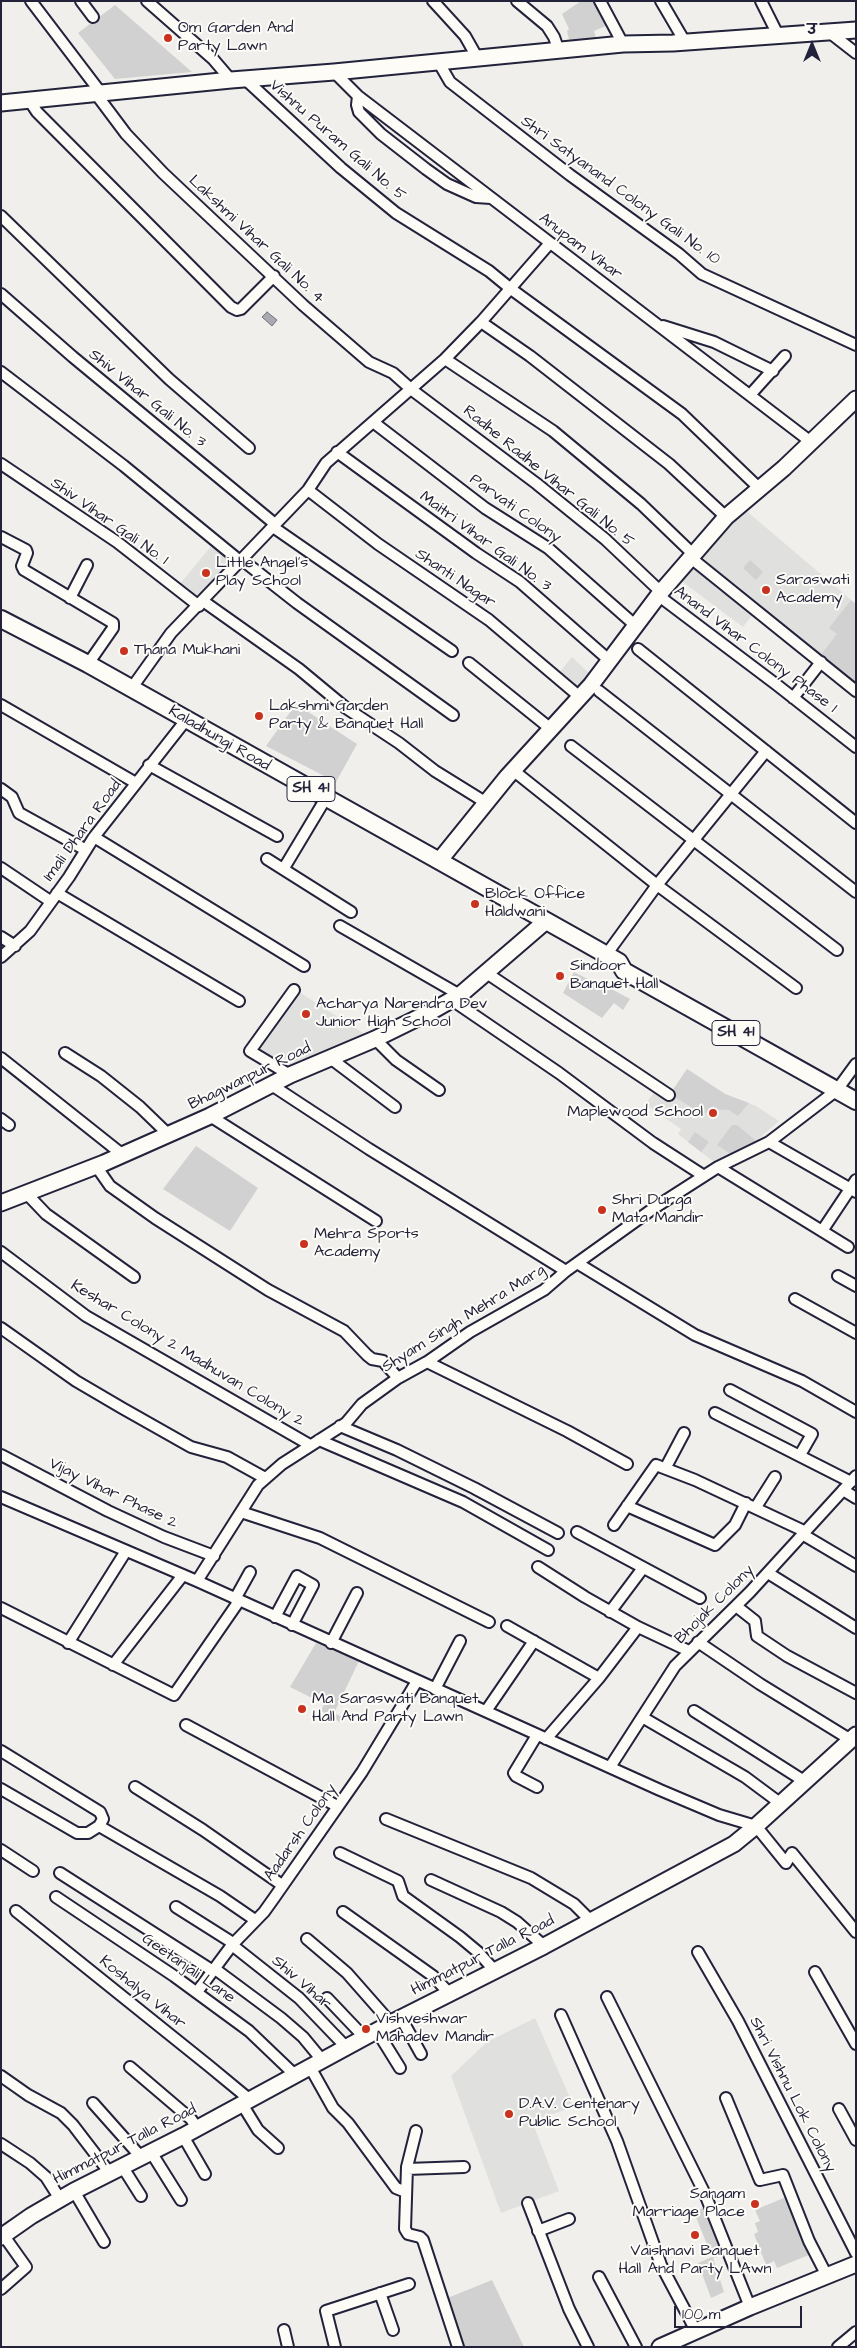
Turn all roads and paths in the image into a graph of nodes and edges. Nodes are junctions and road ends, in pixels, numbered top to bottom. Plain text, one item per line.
1 (31, 1) edge
2 (81, 1) edge
3 (147, 1) edge
4 (433, 1) edge
5 (517, 1) edge
6 (600, 1) edge
7 (661, 1) edge
8 (761, 1) edge
9 (93, 18) dead end
10 (856, 30) edge
11 (829, 32) junction
12 (778, 35) junction
13 (685, 42) junction
14 (623, 44) junction
15 (559, 51) junction
16 (856, 53) edge
17 (478, 59) junction
18 (439, 63) junction
19 (334, 72) junction
20 (238, 79) junction
21 (99, 93) junction
22 (358, 96) junction
23 (29, 100) junction
24 (1, 103) edge
25 (491, 198) junction
26 (1, 216) edge
27 (550, 243) junction
28 (274, 276) junction
29 (511, 289) junction
30 (1, 294) edge
31 (481, 322) junction
32 (658, 325) junction
33 (856, 345) edge
34 (785, 356) dead end
35 (445, 359) junction
36 (773, 371) junction
37 (1, 372) edge
38 (412, 390) junction
39 (750, 395) junction
40 (856, 399) edge
41 (373, 422) junction
42 (811, 442) junction
43 (249, 448) dead end
44 (337, 452) junction
45 (1, 464) edge
46 (759, 488) junction
47 (308, 490) junction
48 (726, 517) junction
49 (274, 526) junction
50 (1, 537) edge
51 (693, 557) junction
52 (241, 560) junction
53 (87, 565) dead end
54 (660, 594) junction
55 (70, 598) junction
56 (201, 604) junction
57 (1, 619) edge
58 (636, 626) junction
59 (638, 649) dead end
60 (452, 651) dead end
61 (610, 661) junction
62 (822, 662) junction
63 (469, 663) dead end
64 (88, 664) junction
65 (131, 689) junction
66 (599, 691) dead end
67 (856, 691) edge
68 (580, 697) junction
69 (794, 698) junction
70 (1, 705) edge
71 (453, 715) dead end
72 (186, 720) junction
73 (551, 729) junction
74 (572, 746) dead end
75 (856, 748) edge
76 (766, 751) junction
77 (149, 765) junction
78 (519, 775) dead end
79 (136, 783) junction
80 (1, 790) edge
81 (731, 794) junction
82 (326, 798) junction
83 (485, 802) junction
84 (856, 823) edge
85 (277, 836) dead end
86 (94, 837) junction
87 (694, 838) junction
88 (86, 850) junction
89 (267, 859) dead end
90 (439, 861) junction
91 (1, 868) edge
92 (284, 868) junction
93 (657, 885) junction
94 (856, 892) edge
95 (57, 893) junction
96 (50, 901) junction
97 (351, 912) dead end
98 (546, 921) junction
99 (340, 926) dead end
100 (1, 937) edge
101 (15, 946) junction
102 (837, 950) dead end
103 (1, 957) edge
104 (612, 958) junction
105 (304, 966) dead end
106 (485, 972) junction
107 (796, 988) dead end
108 (294, 990) dead end
109 (456, 998) junction
110 (239, 1001) dead end
111 (375, 1040) junction
112 (65, 1053) dead end
113 (1, 1058) edge
114 (330, 1058) junction
115 (856, 1064) edge
116 (290, 1075) junction
117 (270, 1084) junction
118 (845, 1088) edge
119 (439, 1090) dead end
120 (669, 1095) dead end
121 (856, 1101) edge
122 (394, 1107) dead end
123 (210, 1116) junction
124 (168, 1134) junction
125 (769, 1142) junction
126 (123, 1154) junction
127 (96, 1166) junction
128 (718, 1167) junction
129 (704, 1176) junction
130 (854, 1187) edge
131 (26, 1193) junction
132 (1, 1203) edge
133 (376, 1221) dead end
134 (822, 1231) junction
135 (848, 1247) dead end
136 (1, 1252) edge
137 (577, 1263) junction
138 (566, 1271) junction
139 (838, 1276) dead end
140 (134, 1277) dead end
141 (856, 1286) edge
142 (795, 1299) dead end
143 (1, 1328) edge
144 (856, 1333) edge
145 (427, 1362) junction
146 (398, 1378) junction
147 (730, 1390) dead end
148 (856, 1412) edge
149 (716, 1413) dead end
150 (340, 1426) junction
151 (684, 1433) dead end
152 (315, 1443) junction
153 (1, 1455) edge
154 (800, 1455) junction
155 (627, 1464) dead end
156 (666, 1467) junction
157 (775, 1477) dead end
158 (265, 1478) junction
159 (854, 1479) edge
160 (844, 1490) junction
161 (1, 1497) edge
162 (856, 1498) edge
163 (751, 1505) junction
164 (627, 1506) junction
165 (240, 1512) junction
166 (614, 1524) dead end
167 (577, 1532) dead end
168 (803, 1532) junction
169 (558, 1533) dead end
170 (548, 1550) dead end
171 (126, 1551) junction
172 (214, 1556) junction
173 (856, 1566) edge
174 (538, 1567) dead end
175 (643, 1568) junction
176 (250, 1572) dead end
177 (768, 1573) junction
178 (183, 1575) junction
179 (197, 1581) junction
180 (357, 1593) dead end
181 (700, 1598) dead end
182 (237, 1600) junction
183 (736, 1606) junction
184 (1, 1608) edge
185 (610, 1612) junction
186 (275, 1617) junction
187 (489, 1622) dead end
188 (292, 1625) junction
189 (507, 1626) dead end
190 (638, 1627) junction
191 (856, 1628) edge
192 (460, 1641) dead end
193 (534, 1641) junction
194 (698, 1642) junction
195 (68, 1643) junction
196 (331, 1643) junction
197 (689, 1651) junction
198 (113, 1664) junction
199 (599, 1678) junction
200 (417, 1681) junction
201 (436, 1689) junction
202 (856, 1693) edge
203 (486, 1711) junction
204 (694, 1711) dead end
205 (642, 1717) junction
206 (186, 1725) dead end
207 (542, 1737) junction
208 (853, 1738) edge
209 (1, 1751) edge
210 (610, 1767) junction
211 (804, 1781) junction
212 (135, 1787) dead end
213 (537, 1787) dead end
214 (1, 1789) edge
215 (780, 1803) junction
216 (337, 1806) junction
217 (386, 1819) dead end
218 (99, 1826) junction
219 (756, 1826) junction
220 (1, 1850) edge
221 (340, 1854) dead end
222 (33, 1870) dead end
223 (60, 1873) dead end
224 (431, 1880) dead end
225 (282, 1885) junction
226 (56, 1897) dead end
227 (176, 1907) dead end
228 (16, 1911) dead end
229 (343, 1912) dead end
230 (255, 1920) junction
231 (590, 1920) junction
232 (856, 1932) edge
233 (307, 1939) dead end
234 (232, 1944) junction
235 (544, 1946) junction
236 (698, 1952) dead end
237 (214, 1970) junction
238 (495, 1971) junction
239 (815, 1972) dead end
240 (197, 1992) junction
241 (450, 1994) junction
242 (607, 1997) dead end
243 (327, 1998) dead end
244 (561, 2015) dead end
245 (396, 2021) junction
246 (371, 2034) junction
247 (856, 2044) edge
248 (347, 2048) junction
249 (421, 2054) dead end
250 (316, 2064) junction
251 (130, 2067) dead end
252 (400, 2068) dead end
253 (295, 2075) junction
254 (1, 2076) edge
255 (726, 2098) dead end
256 (246, 2102) junction
257 (93, 2103) dead end
258 (839, 2110) dead end
259 (416, 2131) dead end
260 (190, 2132) junction
261 (856, 2140) edge
262 (1, 2144) edge
263 (278, 2148) dead end
264 (146, 2154) junction
265 (464, 2166) dead end
266 (116, 2169) junction
267 (407, 2169) junction
268 (205, 2174) dead end
269 (402, 2190) junction
270 (74, 2191) junction
271 (141, 2196) dead end
272 (60, 2199) junction
273 (181, 2200) dead end
274 (528, 2203) dead end
275 (569, 2219) dead end
276 (538, 2231) junction
277 (2, 2236) edge
278 (104, 2242) dead end
279 (856, 2253) edge
280 (856, 2264) edge
281 (827, 2276) junction
282 (599, 2277) dead end
283 (409, 2284) dead end
284 (1, 2289) edge
285 (380, 2294) junction
286 (750, 2307) junction
287 (284, 2330) dead end
288 (392, 2330) dead end
289 (696, 2331) junction
290 (854, 2337) edge
291 (288, 2347) edge
292 (335, 2347) edge
293 (458, 2347) edge
294 (588, 2347) edge
295 (636, 2347) edge
296 (660, 2347) edge
297 (838, 2347) edge

1 - 21 street, Lakshmi Vihar Gali No. 4
2 - 9 street
3 - 20 street, Vishnu Puram Gali No. 5
4 - 17 street
5 - 15 street
6 - 14 street
7 - 13 street
8 - 12 street
10 - 11 street
11 - 12 street
11 - 16 street
12 - 13 street
13 - 14 street
14 - 15 street
15 - 17 street
17 - 18 street
18 - 19 street
18 - 33 street, Shri Satyanand Colony Gali No. 10
19 - 20 street
19 - 22 street, Anupam Vihar
20 - 21 street
20 - 29 street, Vishnu Puram Gali No. 5
21 - 23 street
21 - 28 street, Lakshmi Vihar Gali No. 4
22 - 25 street, Anupam Vihar
22 - 25 street
23 - 24 street
23 - 28 street
25 - 27 street, Anupam Vihar
26 - 43 street
27 - 29 street
27 - 32 street, Anupam Vihar
28 - 38 street, Lakshmi Vihar Gali No. 4
29 - 31 street
29 - 46 street, Vishnu Puram Gali No. 5
30 - 49 street, Shiv Vihar Gali No. 3
31 - 35 street
31 - 48 street
32 - 36 street
32 - 39 street, Anupam Vihar
34 - 36 street
35 - 38 street
35 - 51 street
36 - 39 street
37 - 52 street
38 - 41 street
38 - 54 street, Radhe Radhe Vihar Gali No. 5
39 - 42 street, Anupam Vihar
40 - 42 street
41 - 44 street
41 - 58 street, Parvati Colony
42 - 46 street
44 - 47 street
44 - 61 street, Maitri Vihar Gali No. 3
45 - 56 street, Shiv Vihar Gali No. 1
46 - 48 street
47 - 49 street
47 - 68 street, Shanti Nagar
48 - 51 street
49 - 52 street
49 - 60 street, Shiv Vihar Gali No. 3
50 - 55 street
51 - 54 street
51 - 62 street
52 - 56 street
52 - 71 street
53 - 55 street
54 - 58 street
54 - 69 street, Anand Vihar Colony Phase 1
55 - 64 street
56 - 65 street
56 - 83 street, Shiv Vihar Gali No. 1
57 - 64 main road, Kaladhungi Road / SH 41
58 - 61 street
59 - 76 street
61 - 68 street
62 - 67 street
62 - 69 street
63 - 73 street
64 - 65 main road, Kaladhungi Road / SH 41
65 - 72 main road, Kaladhungi Road / SH 41
66 - 81 street
68 - 73 street
69 - 75 street, Anand Vihar Colony Phase 1
70 - 79 street
72 - 77 street, Imali Dhara Road
72 - 82 main road, Kaladhungi Road / SH 41
73 - 83 street
74 - 87 street
76 - 81 street
76 - 84 street
77 - 79 street, Imali Dhara Road
77 - 85 street
78 - 93 street
79 - 86 street, Imali Dhara Road
80 - 88 street
81 - 87 street
81 - 94 street
82 - 90 main road, Kaladhungi Road / SH 41
82 - 92 street
83 - 90 street
86 - 88 street, Imali Dhara Road
86 - 105 street
87 - 93 street
87 - 102 street
88 - 95 street, Imali Dhara Road
89 - 92 street
90 - 98 main road, Kaladhungi Road / SH 41
91 - 96 street
92 - 97 street
93 - 104 street
93 - 107 street
95 - 96 street, Imali Dhara Road
95 - 110 street
96 - 101 street, Imali Dhara Road
98 - 104 main road, Kaladhungi Road / SH 41
98 - 106 street, Bhagwanpur Road
99 - 109 street
100 - 101 street
101 - 103 street, Imali Dhara Road
104 - 118 main road, Kaladhungi Road / SH 41
106 - 109 street, Bhagwanpur Road
106 - 120 street
108 - 116 street
109 - 111 street, Bhagwanpur Road
109 - 129 street
111 - 114 street, Bhagwanpur Road
111 - 119 street
112 - 124 street
113 - 126 street
114 - 116 street, Bhagwanpur Road
114 - 122 street
115 - 118 street
116 - 117 street, Bhagwanpur Road
117 - 123 street, Bhagwanpur Road
117 - 138 street
118 - 121 main road, Kaladhungi Road / SH 41
118 - 125 street, Shyam Singh Mehra Marg
123 - 124 street, Bhagwanpur Road
123 - 133 street
124 - 126 street, Bhagwanpur Road
125 - 128 street, Shyam Singh Mehra Marg
125 - 130 street
126 - 127 street, Bhagwanpur Road
127 - 131 street, Bhagwanpur Road
127 - 146 street
128 - 129 street, Shyam Singh Mehra Marg
128 - 134 street
129 - 137 street, Shyam Singh Mehra Marg
130 - 134 street
131 - 132 street, Bhagwanpur Road
131 - 140 street
134 - 135 street
136 - 152 street, Keshar Colony 2 Madhuvan Colony 2
137 - 138 street, Shyam Singh Mehra Marg
137 - 148 street
138 - 145 street, Shyam Singh Mehra Marg
139 - 141 street
142 - 144 street
143 - 158 street
145 - 146 street, Shyam Singh Mehra Marg
145 - 155 street
146 - 150 street, Shyam Singh Mehra Marg
147 - 154 street
149 - 154 street
150 - 152 street, Shyam Singh Mehra Marg
150 - 169 street
151 - 156 street
152 - 158 street, Shyam Singh Mehra Marg
152 - 170 street, Keshar Colony 2 Madhuvan Colony 2
153 - 172 street, Vijay Vihar Phase 2
154 - 159 street
156 - 163 street
156 - 164 street
157 - 163 street
158 - 165 street, Shyam Singh Mehra Marg
159 - 160 street, Bhojak Colony
160 - 162 street
160 - 168 street, Bhojak Colony
161 - 171 street
163 - 164 street
163 - 168 street
164 - 166 street
165 - 172 street, Shyam Singh Mehra Marg
165 - 187 street
167 - 175 street
168 - 173 street
168 - 177 street, Bhojak Colony
171 - 178 street
171 - 195 street
172 - 179 street, Shyam Singh Mehra Marg
174 - 185 street
175 - 181 street
175 - 185 street
176 - 182 street
177 - 183 street, Bhojak Colony
177 - 191 street
178 - 179 street
178 - 198 street
179 - 182 street
180 - 196 street
182 - 186 street
182 - 198 street
183 - 194 street, Bhojak Colony
183 - 202 street
184 - 195 street
185 - 190 street
186 - 188 street
186 - 188 street
188 - 196 street
189 - 193 street
190 - 197 street
190 - 199 street
192 - 201 street
193 - 199 street
193 - 203 street
194 - 197 street, Bhojak Colony
194 - 208 street
195 - 198 street
196 - 200 street
197 - 205 street, Bhojak Colony
199 - 207 street
200 - 201 street
200 - 216 street, Aadarsh Colony
201 - 203 street
203 - 207 street
204 - 211 street
205 - 210 street, Bhojak Colony
205 - 215 street
206 - 216 street
207 - 210 street
207 - 213 street
208 - 211 street, Himmatpur Talla Road
209 - 218 street
210 - 219 street
211 - 215 street, Himmatpur Talla Road
212 - 225 street
214 - 218 street
215 - 219 street, Himmatpur Talla Road
216 - 225 street, Aadarsh Colony
217 - 231 street
218 - 230 street
219 - 231 street, Himmatpur Talla Road
219 - 232 street
220 - 222 street
221 - 238 street
223 - 237 street
224 - 235 street
225 - 230 street, Aadarsh Colony
226 - 240 street, Geetanjali Lane
227 - 234 street, Shiv Vihar
228 - 256 street, Koshalya Vihar
229 - 241 street
230 - 234 street, Aadarsh Colony
231 - 235 street, Himmatpur Talla Road
233 - 245 street
234 - 237 street, Aadarsh Colony
234 - 248 street, Shiv Vihar
235 - 238 street, Himmatpur Talla Road
236 - 279 street, Shri Vishnu Lok Colony
237 - 240 street, Aadarsh Colony
237 - 250 street
238 - 241 street, Himmatpur Talla Road
239 - 247 street
240 - 253 street, Geetanjali Lane
241 - 245 street, Himmatpur Talla Road
242 - 286 street
243 - 246 street
244 - 289 street
245 - 246 street, Himmatpur Talla Road
245 - 249 street
246 - 248 street, Himmatpur Talla Road
246 - 252 street
248 - 250 street, Himmatpur Talla Road
250 - 253 street, Himmatpur Talla Road
250 - 269 street
251 - 260 street
253 - 256 street, Himmatpur Talla Road
254 - 266 street
255 - 281 street
256 - 260 street, Himmatpur Talla Road
256 - 263 street, Koshalya Vihar
257 - 264 street
258 - 261 street
259 - 267 street
260 - 264 street, Himmatpur Talla Road
260 - 268 street
262 - 272 street
264 - 266 street, Himmatpur Talla Road
264 - 273 street
265 - 267 street
266 - 270 street, Himmatpur Talla Road
266 - 271 street
267 - 269 street
269 - 293 street
270 - 272 street, Himmatpur Talla Road
270 - 278 street
272 - 277 street, Himmatpur Talla Road
274 - 276 street
275 - 276 street
276 - 294 street
277 - 284 street
280 - 281 street
281 - 286 street
282 - 295 street
283 - 285 street
285 - 288 street
285 - 292 street
286 - 289 street
287 - 291 street
289 - 296 street
290 - 297 street

